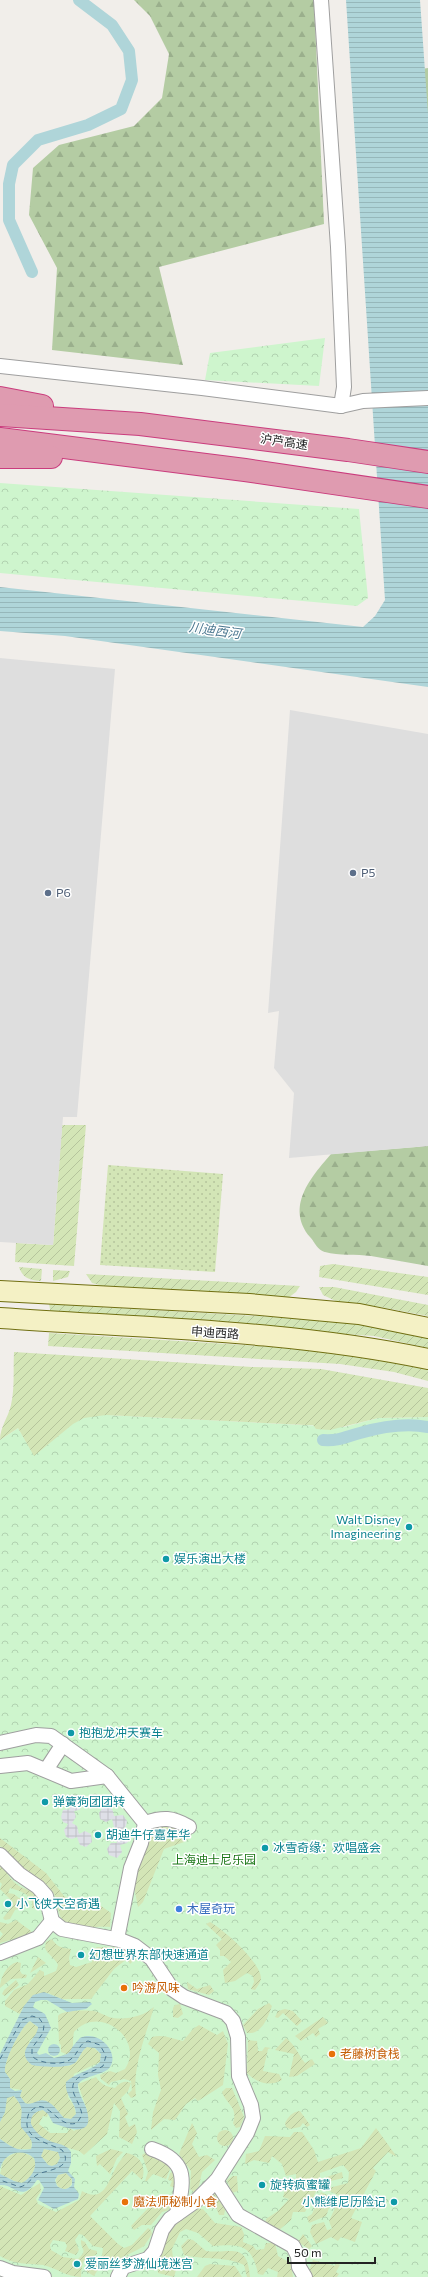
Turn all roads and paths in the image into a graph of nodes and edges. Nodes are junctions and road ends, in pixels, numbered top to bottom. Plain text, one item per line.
1 (322, 0) edge
2 (0, 366) edge
3 (0, 398) edge
4 (428, 398) edge
5 (341, 406) junction
6 (0, 415) edge
7 (140, 424) junction
8 (0, 439) edge
9 (0, 457) edge
10 (140, 458) junction
11 (428, 462) edge
12 (428, 497) edge
13 (0, 1291) edge
14 (0, 1318) edge
15 (428, 1328) edge
16 (428, 1359) edge
17 (0, 1743) edge
18 (63, 1744) junction
19 (0, 1766) edge
20 (46, 1770) junction
21 (107, 1776) junction
22 (145, 1823) junction
23 (189, 1827) dead end
24 (0, 1855) edge
25 (52, 1921) junction
26 (117, 1940) junction
27 (0, 1953) edge
28 (152, 2149) dead end
29 (216, 2181) junction
30 (177, 2214) junction
31 (0, 2268) edge
32 (44, 2277) edge
33 (118, 2277) edge
34 (305, 2277) edge

1 - 5 street
2 - 5 street
3 - 7 highway, 沪芦高速
4 - 5 street
6 - 7 highway, 沪芦高速
7 - 11 highway, 沪芦高速
8 - 10 highway
9 - 10 highway
10 - 12 highway
13 - 15 street
14 - 16 street, 申迪西路
17 - 18 street
18 - 20 street
18 - 21 street
19 - 20 street
20 - 21 street
21 - 22 street
22 - 23 street
22 - 26 street
24 - 25 street
25 - 26 street
25 - 27 street
26 - 29 street
28 - 30 street
29 - 30 street
29 - 34 street
30 - 33 street
31 - 32 street

